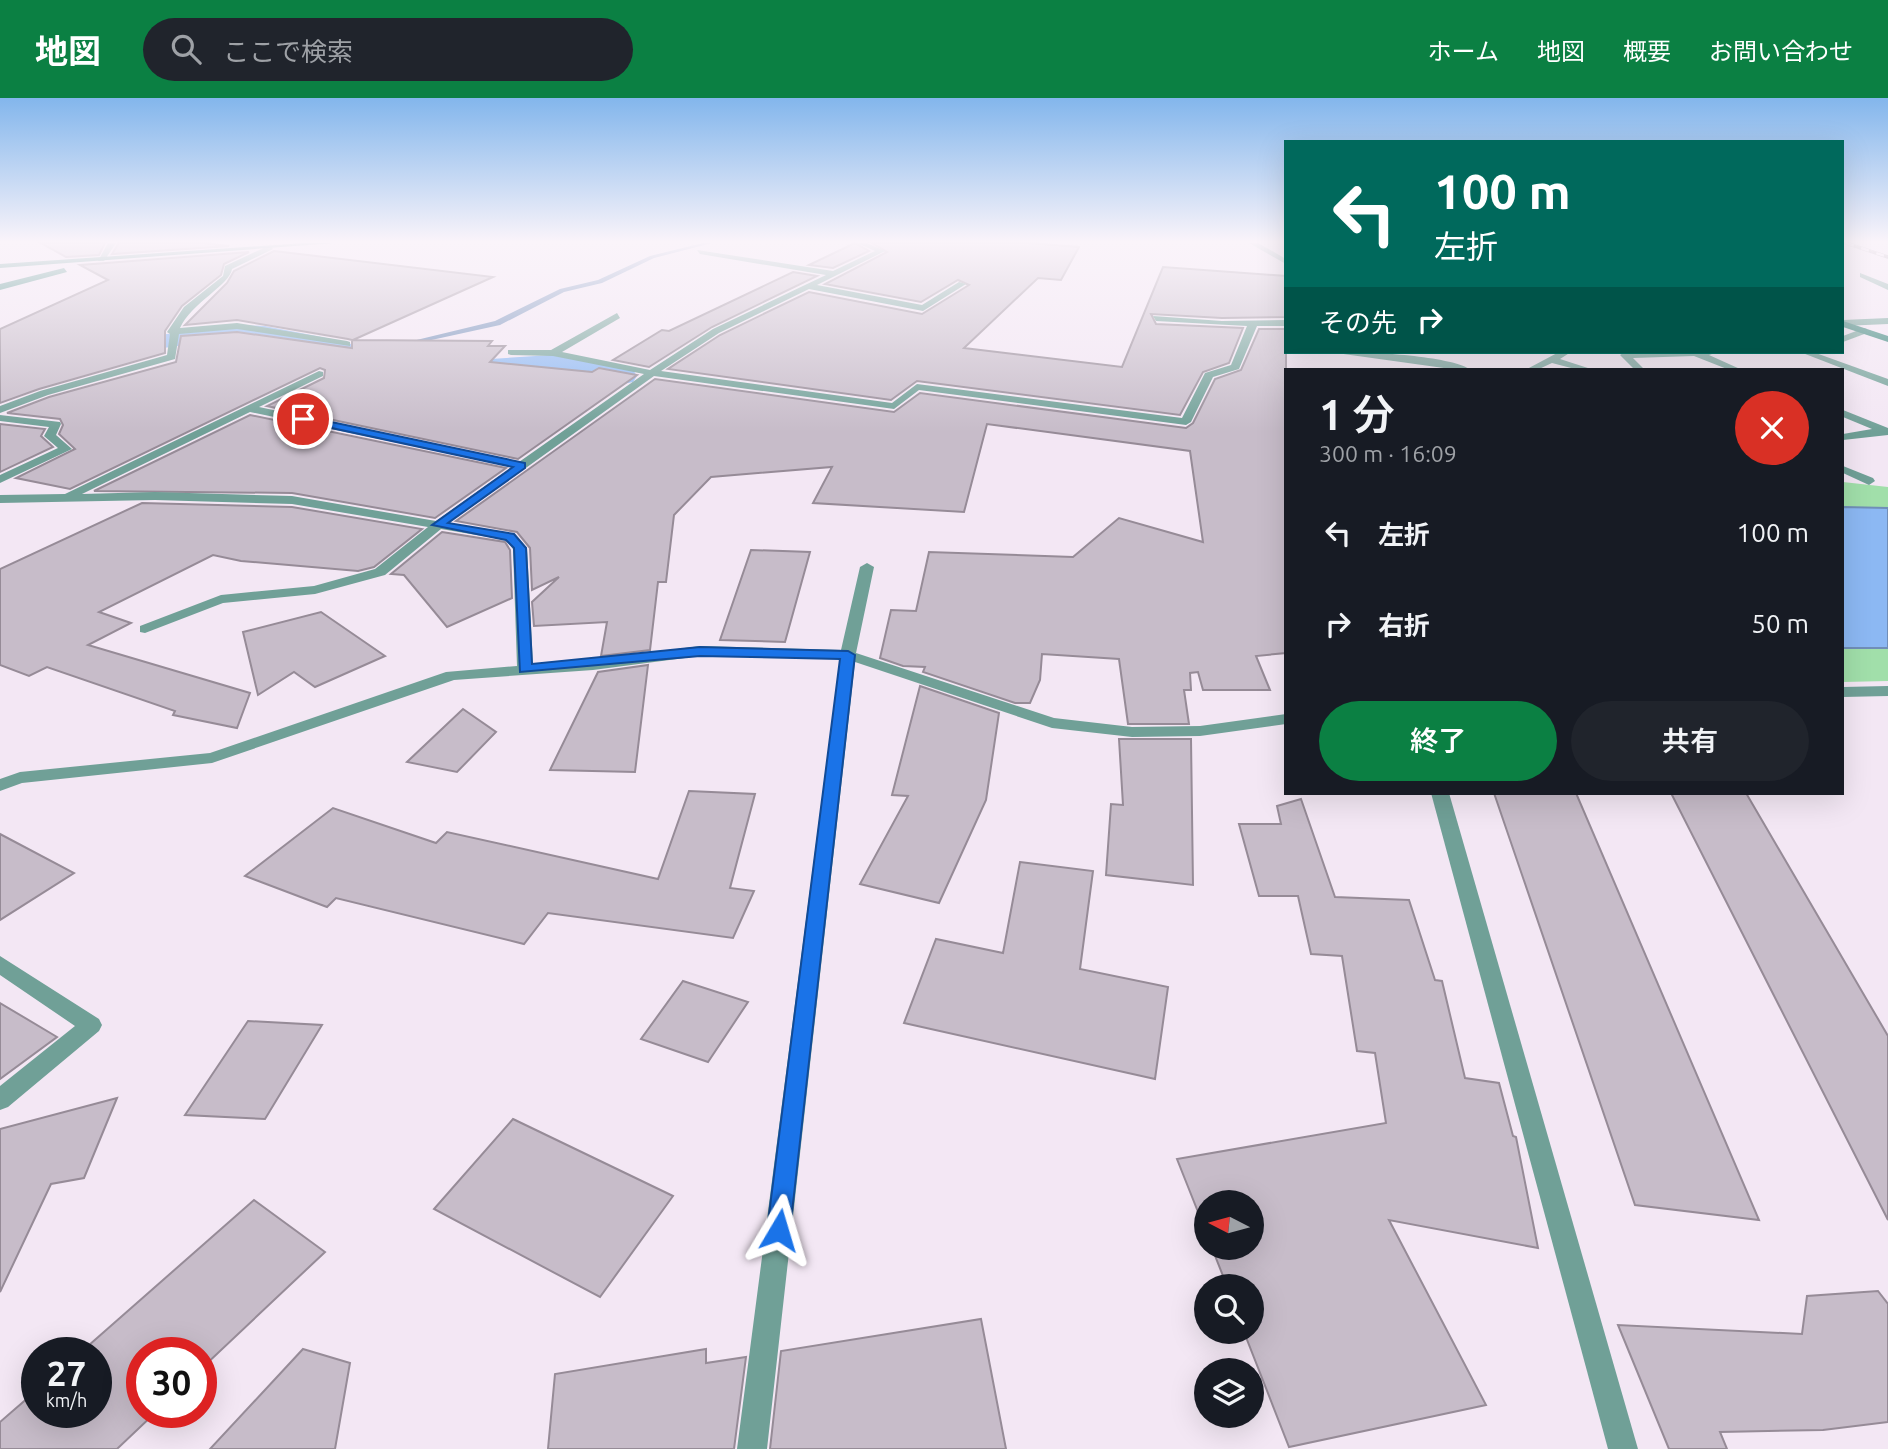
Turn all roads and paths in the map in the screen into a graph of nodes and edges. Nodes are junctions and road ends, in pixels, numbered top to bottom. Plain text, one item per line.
1 (192, 306) edge
2 (770, 306) edge
3 (617, 316) dead end
4 (1156, 318) dead end
5 (1888, 321) edge
6 (1284, 323) edge
7 (1253, 324) junction
8 (1844, 324) edge
9 (1844, 324) edge
10 (1864, 331) junction
11 (172, 332) junction
12 (1844, 339) edge
13 (1888, 339) edge
14 (347, 345) dead end
15 (510, 352) dead end
16 (553, 353) junction
17 (1353, 354) edge
18 (1660, 354) edge
19 (1698, 354) edge
20 (1810, 354) edge
21 (1556, 355) edge
22 (1459, 368) edge
23 (1534, 368) edge
24 (1584, 368) edge
25 (1638, 368) edge
26 (1732, 368) edge
27 (652, 373) junction
28 (319, 374) dead end
29 (1888, 383) edge
30 (248, 408) junction
31 (0, 410) edge
32 (1844, 413) edge
33 (0, 418) edge
34 (1887, 431) edge
35 (1844, 437) edge
36 (522, 466) junction
37 (1844, 469) edge
38 (0, 479) edge
39 (1869, 481) dead end
40 (64, 498) junction
41 (0, 499) edge
42 (438, 525) junction
43 (867, 566) dead end
44 (145, 629) dead end
45 (848, 655) junction
46 (525, 669) junction
47 (1888, 691) edge
48 (1844, 692) edge
49 (1284, 719) edge
50 (0, 785) edge
51 (1441, 795) edge
52 (0, 964) edge
53 (0, 1100) edge
54 (752, 1449) edge
55 (1623, 1449) edge

1 - 11 street
2 - 27 street
3 - 16 street
4 - 7 street
5 - 8 street
6 - 7 street
7 - 27 street
9 - 10 street
10 - 12 street
10 - 13 street
11 - 14 street
11 - 31 street
15 - 16 street
16 - 27 street
17 - 22 street
18 - 25 street
19 - 26 street
20 - 29 street
21 - 23 street
21 - 24 street
27 - 36 street
28 - 30 street
30 - 36 street
30 - 40 street
32 - 34 street
33 - 38 street
34 - 35 street
36 - 42 street
37 - 39 street
40 - 41 street
40 - 42 street
42 - 44 street
42 - 46 street
43 - 45 street
45 - 46 street
45 - 49 street
45 - 54 street
46 - 50 street
47 - 48 street
51 - 55 street
52 - 53 street

